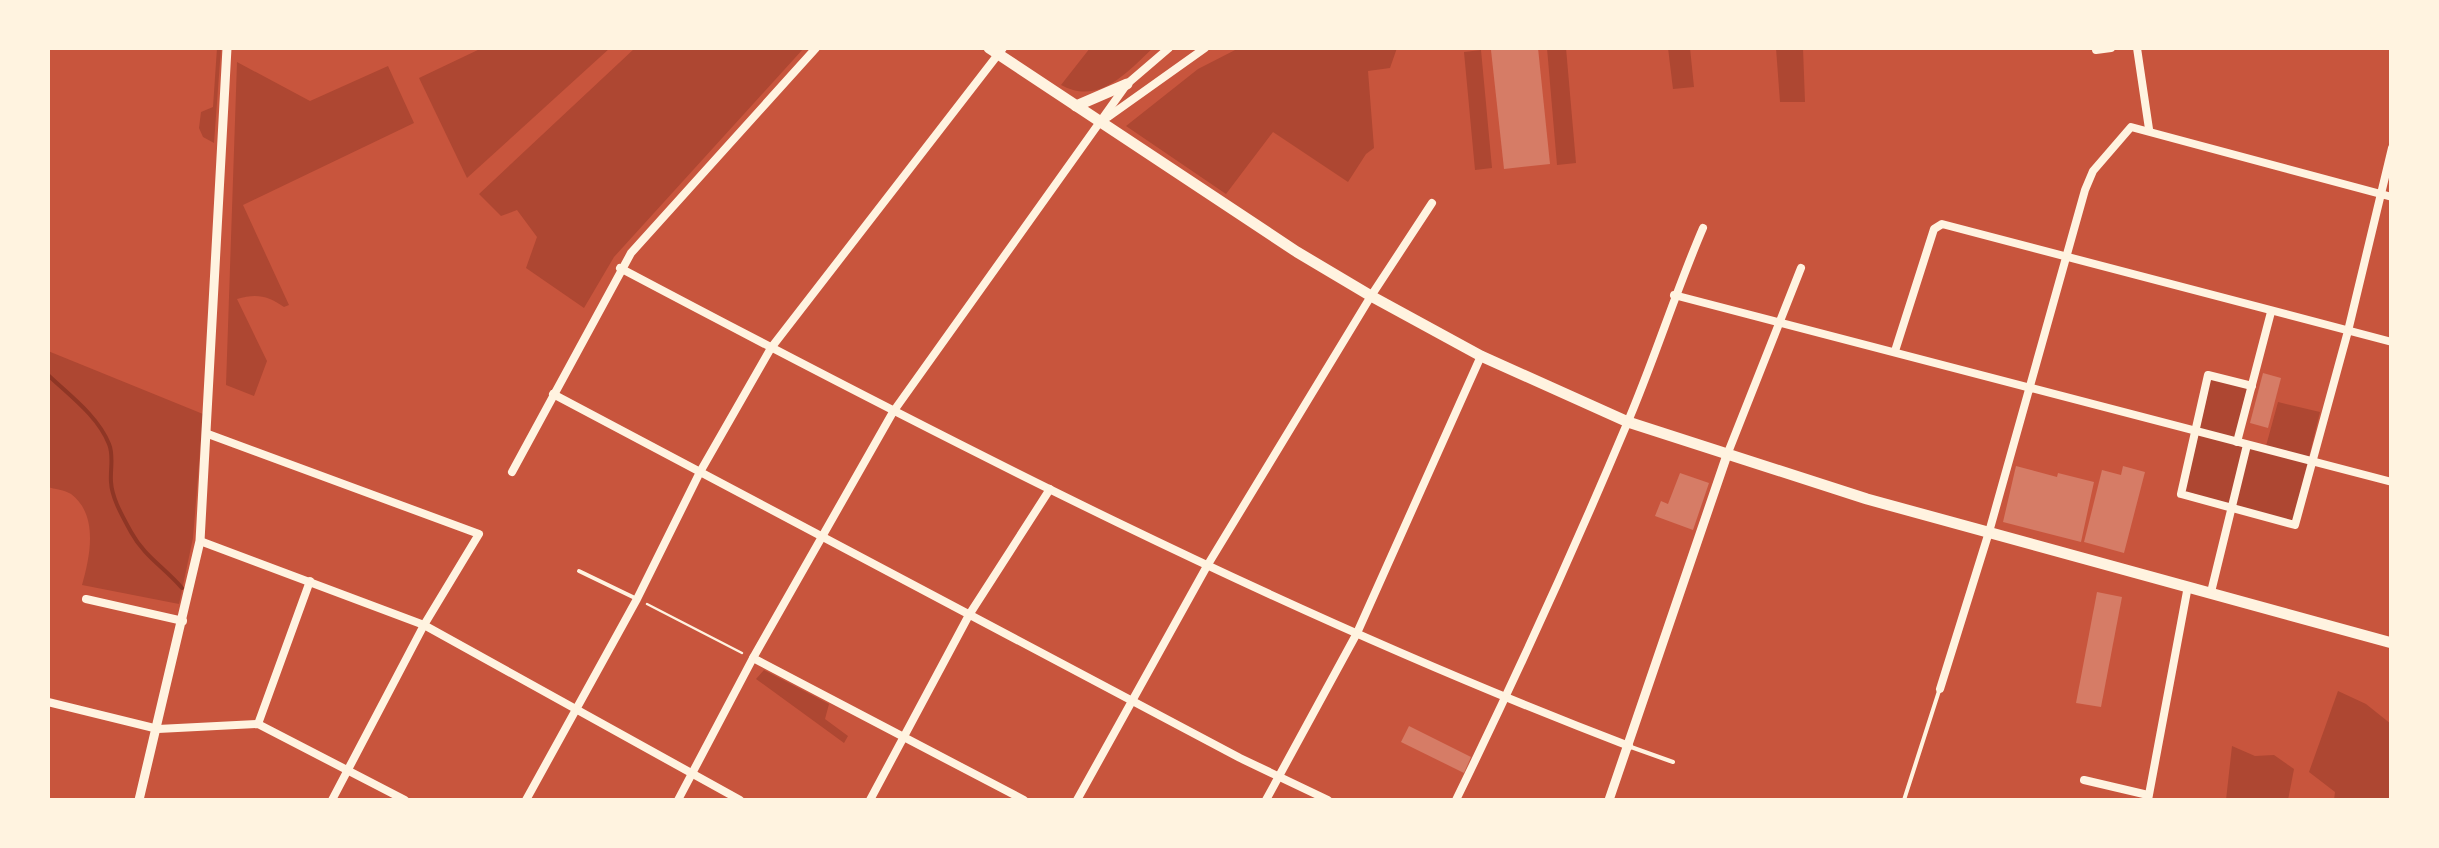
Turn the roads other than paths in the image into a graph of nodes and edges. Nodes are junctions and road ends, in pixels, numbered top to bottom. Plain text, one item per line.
1 (227, 48) edge
2 (816, 48) edge
3 (1169, 48) edge
4 (2111, 48) edge
5 (2137, 48) edge
6 (1199, 49) edge
7 (997, 50) edge
8 (2096, 50) edge
9 (1127, 84) junction
10 (1076, 106) junction
11 (1100, 122) junction
12 (2149, 129) junction
13 (2392, 148) edge
14 (2379, 194) junction
15 (2392, 197) edge
16 (1432, 203) dead end
17 (1703, 228) dead end
18 (2067, 256) junction
19 (620, 268) junction
20 (1801, 268) dead end
21 (1674, 294) junction
22 (1371, 296) junction
23 (2271, 312) junction
24 (1779, 322) junction
25 (2348, 332) junction
26 (2392, 342) edge
27 (771, 348) junction
28 (1895, 352) junction
29 (1481, 356) junction
30 (2252, 386) junction
31 (2029, 390) junction
32 (552, 394) junction
33 (893, 412) junction
34 (1628, 422) junction
35 (2195, 431) junction
36 (208, 434) junction
37 (2242, 443) junction
38 (1727, 455) junction
39 (2310, 462) junction
40 (512, 472) dead end
41 (700, 472) junction
42 (2392, 482) edge
43 (1050, 490) junction
44 (2232, 508) junction
45 (1989, 532) junction
46 (821, 535) junction
47 (200, 541) junction
48 (1208, 566) junction
49 (579, 572) dead end
50 (310, 581) junction
51 (2188, 586) junction
52 (2211, 592) junction
53 (86, 599) dead end
54 (637, 599) junction
55 (970, 615) junction
56 (183, 621) junction
57 (424, 625) junction
58 (1357, 633) junction
59 (2392, 643) edge
60 (753, 658) junction
61 (1940, 689) joint
62 (1505, 699) junction
63 (48, 702) edge
64 (1134, 702) junction
65 (574, 710) junction
66 (258, 724) junction
67 (158, 729) junction
68 (903, 736) junction
69 (1629, 746) junction
70 (1674, 762) dead end
71 (350, 770) junction
72 (692, 774) junction
73 (1279, 776) junction
74 (2084, 780) dead end
75 (2148, 798) edge
76 (139, 800) edge
77 (332, 800) edge
78 (405, 800) edge
79 (526, 800) edge
80 (678, 800) edge
81 (740, 800) edge
82 (870, 800) edge
83 (1024, 800) edge
84 (1077, 800) edge
85 (1266, 800) edge
86 (1328, 800) edge
87 (1456, 800) edge
88 (1609, 800) edge
89 (1904, 800) edge

1 - 36 street
2 - 19 street
3 - 9 street
4 - 8 street
5 - 12 street
6 - 11 street
7 - 10 main road
7 - 27 street
9 - 10 main road
9 - 11 street
10 - 11 main road
11 - 22 main road
11 - 33 street
12 - 14 street
12 - 18 street
13 - 14 street
14 - 15 street
14 - 25 street
16 - 22 street
17 - 21 street
18 - 23 street
18 - 28 street
18 - 31 street
19 - 27 street
19 - 32 street
20 - 24 street
21 - 24 street
21 - 34 street
22 - 29 main road
22 - 48 street
23 - 25 street
23 - 30 street
24 - 28 street
24 - 38 street
25 - 26 street
25 - 39 street
27 - 33 street
27 - 41 street
28 - 31 street
29 - 34 main road
29 - 58 street
30 - 35 street
30 - 37 street
31 - 35 street
31 - 45 street
32 - 40 street
32 - 41 street
33 - 43 street
33 - 46 street
34 - 38 main road
34 - 62 street
35 - 37 street
35 - 44 street
36 - 47 street
36 - 57 street
37 - 39 street
37 - 44 street
38 - 45 main road
38 - 69 street
39 - 42 street
39 - 44 street
41 - 46 street
41 - 54 street
43 - 48 street
43 - 55 street
44 - 52 street
45 - 51 main road
45 - 61 street
46 - 55 street
46 - 60 street
47 - 50 street
47 - 56 street
48 - 58 street
48 - 64 street
49 - 54 lane
50 - 57 street
50 - 66 street
51 - 52 main road
51 - 75 street
52 - 59 main road
53 - 56 street
54 - 65 street
55 - 64 street
55 - 68 street
56 - 67 street
57 - 65 street
57 - 71 street
58 - 62 street
58 - 73 street
60 - 68 street
60 - 72 street
61 - 89 lane
62 - 69 street
62 - 87 street
63 - 67 street
64 - 73 street
64 - 84 street
65 - 72 street
65 - 79 street
66 - 67 street
66 - 71 street
67 - 76 street
68 - 82 street
68 - 83 street
69 - 70 lane
69 - 88 street
71 - 77 street
71 - 78 street
72 - 80 street
72 - 81 street
73 - 85 street
73 - 86 street
74 - 75 street

